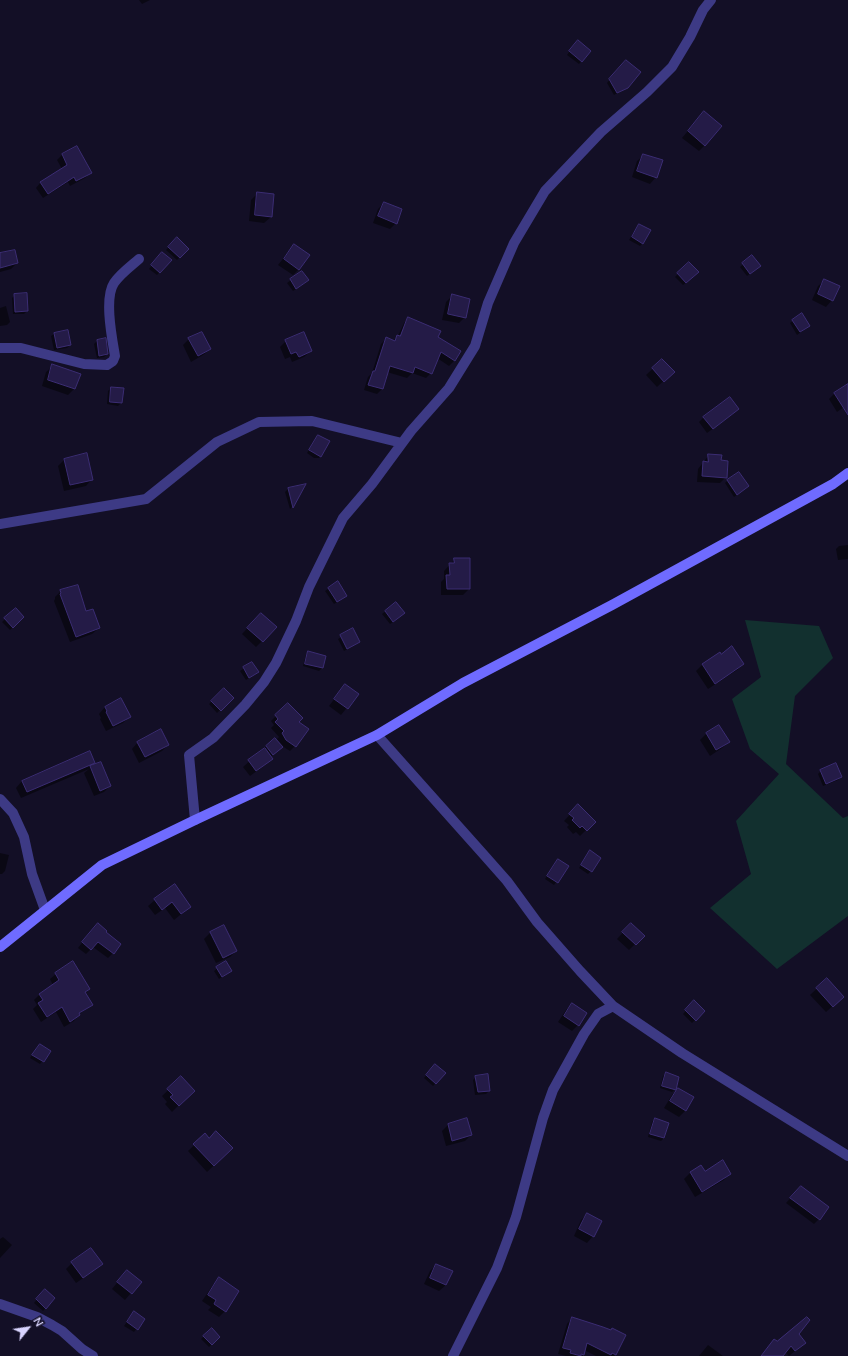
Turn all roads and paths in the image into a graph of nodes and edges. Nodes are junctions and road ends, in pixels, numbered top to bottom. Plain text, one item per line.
1 (710, 0) edge
2 (139, 259) dead end
3 (0, 348) edge
4 (402, 443) junction
5 (848, 473) edge
6 (0, 524) edge
7 (377, 735) junction
8 (0, 799) edge
9 (195, 820) junction
10 (45, 910) junction
11 (0, 947) edge
12 (613, 1006) junction
13 (848, 1156) edge
14 (0, 1304) edge
15 (93, 1356) edge
16 (453, 1356) edge

1 - 4 street
2 - 3 street
4 - 6 street
4 - 9 street
5 - 7 street
7 - 9 street
7 - 12 street
8 - 10 street
9 - 10 street
10 - 11 street
12 - 13 street
12 - 16 street
14 - 15 street

